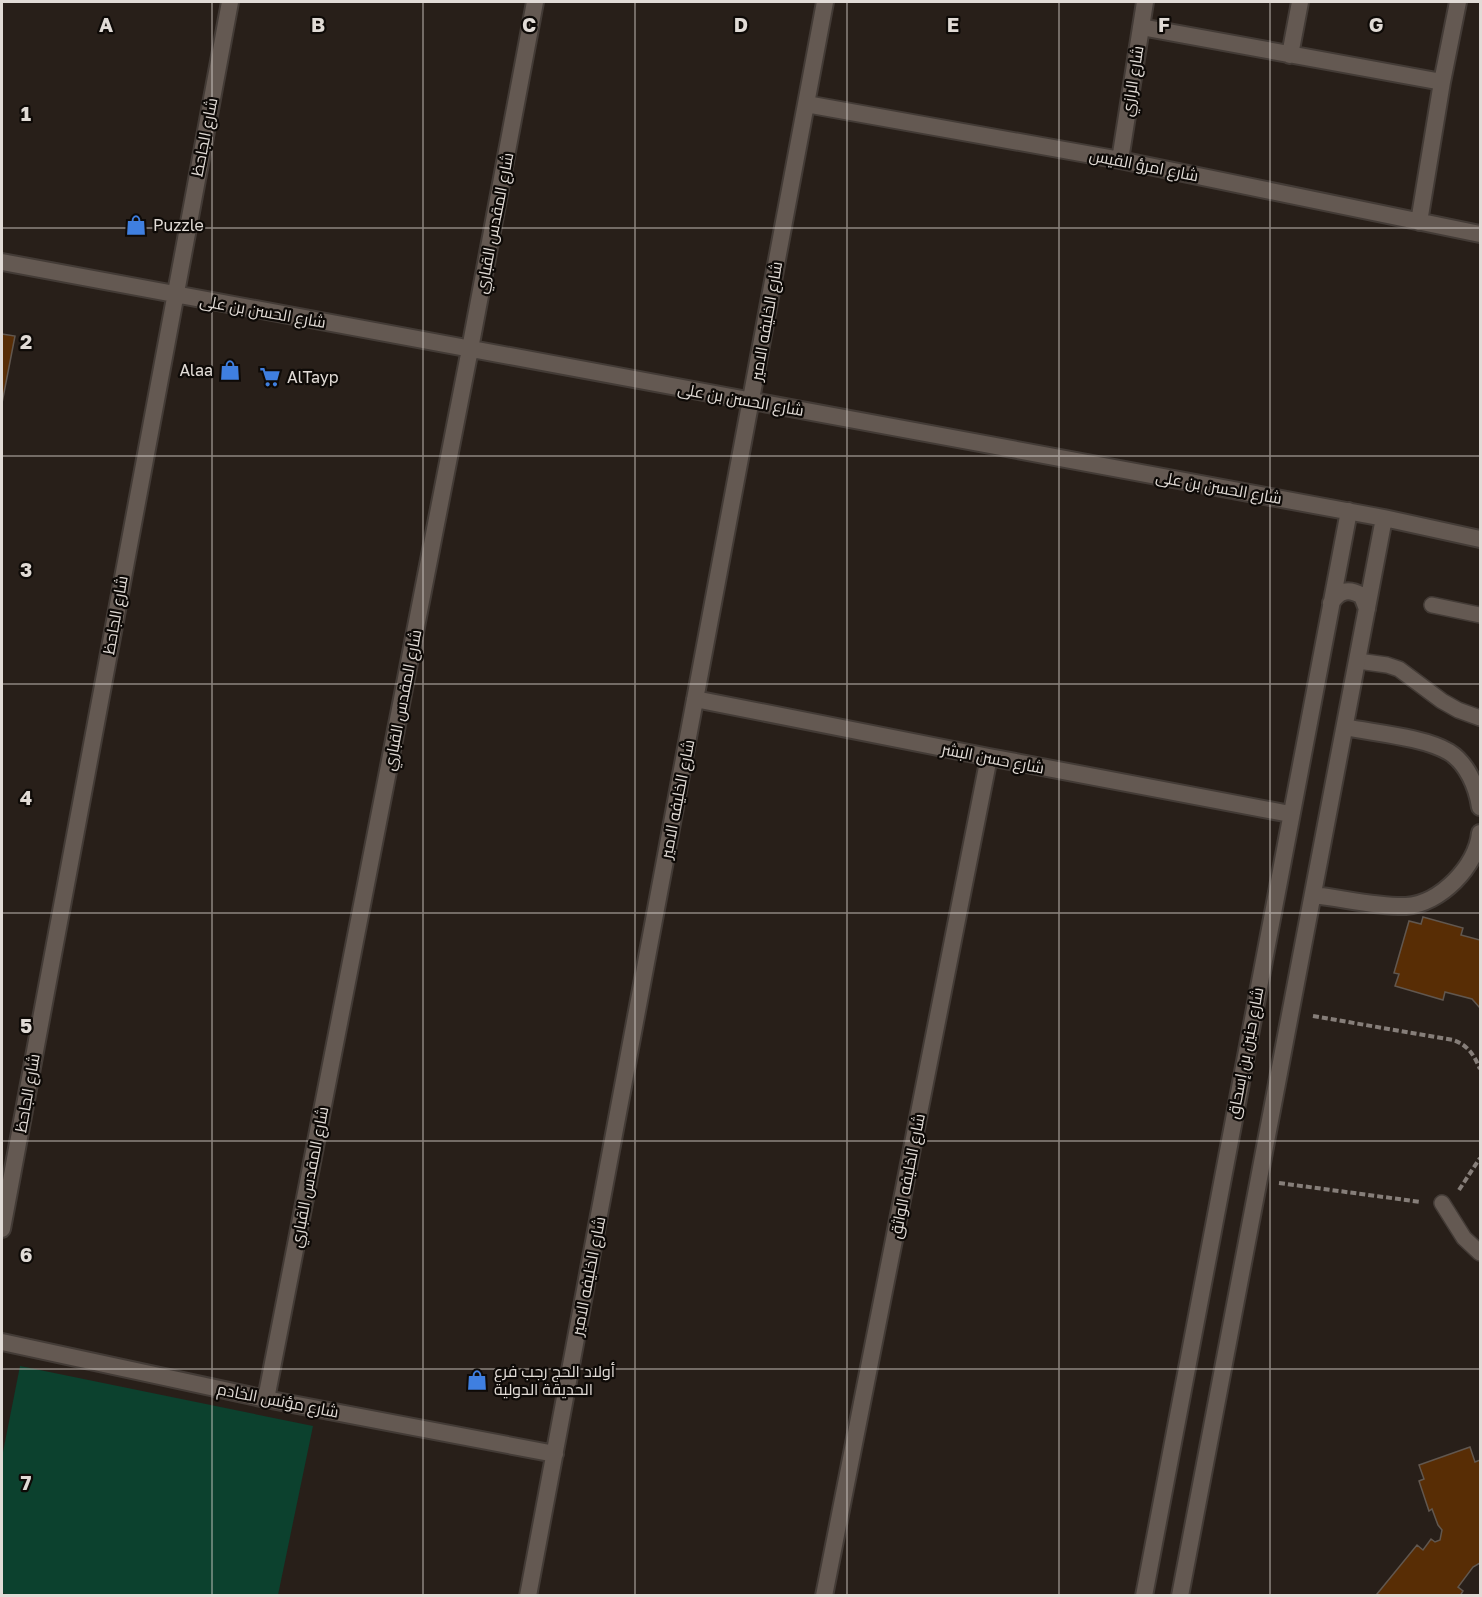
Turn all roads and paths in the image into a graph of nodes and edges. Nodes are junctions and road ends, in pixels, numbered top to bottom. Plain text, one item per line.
1 (230, 2) edge
2 (536, 2) edge
3 (825, 2) edge
4 (1145, 2) edge
5 (1300, 2) edge
6 (1458, 2) edge
7 (1141, 27) junction
8 (1290, 55) junction
9 (1442, 82) junction
10 (806, 104) junction
11 (1120, 160) junction
12 (1419, 222) junction
13 (1480, 234) edge
14 (2, 262) edge
15 (174, 294) junction
16 (470, 349) junction
17 (751, 400) junction
18 (1349, 511) junction
19 (1384, 518) junction
20 (1480, 539) edge
21 (1331, 603) junction
22 (1432, 605) dead end
23 (1367, 609) junction
24 (1480, 615) edge
25 (1358, 661) junction
26 (695, 699) junction
27 (1480, 718) edge
28 (1345, 727) junction
29 (989, 757) junction
30 (1480, 807) edge
31 (1290, 814) junction
32 (1480, 833) edge
33 (1313, 895) junction
34 (1291, 1013) junction
35 (1480, 1069) edge
36 (1480, 1158) edge
37 (1260, 1181) junction
38 (1442, 1203) junction
39 (2, 1229) edge
40 (1480, 1253) edge
41 (2, 1342) edge
42 (266, 1399) junction
43 (555, 1454) junction
44 (528, 1596) edge
45 (824, 1596) edge
46 (1144, 1596) edge
47 (1179, 1596) edge

1 - 15 street, شارع الجاحظ
2 - 16 street, شارع المقدس القباري
3 - 10 street, شارع الخليفه الامير
4 - 7 street, شارع الرازي
5 - 8 street
6 - 9 street
7 - 8 street
7 - 11 street, شارع الرازي
8 - 9 street
9 - 12 street
10 - 11 street, شارع امرؤ القيس
10 - 17 street, شارع الخليفه الامير
11 - 12 street, شارع امرؤ القيس
12 - 13 street, شارع امرؤ القيس
14 - 15 street, شارع الحسن بن على
15 - 16 street, شارع الحسن بن على
15 - 39 street, شارع الجاحظ
16 - 17 street, شارع الحسن بن على
16 - 42 street, شارع المقدس القباري
17 - 18 street, شارع الحسن بن على
17 - 26 street, شارع الخليفه الامير
18 - 19 street, شارع الحسن بن على
18 - 21 street, شارع حنين بن إسحاق
19 - 20 street, شارع الحسن بن على
19 - 23 street
21 - 23 street
21 - 31 street, شارع حنين بن إسحاق
22 - 24 lane
23 - 25 street
25 - 27 lane
25 - 28 street
26 - 29 street, شارع حسن البشر
26 - 43 street, شارع الخليفه الامير
28 - 30 street
28 - 33 street
29 - 31 street, شارع حسن البشر
29 - 45 street, شارع الخليفه الواثق
31 - 46 street, شارع حنين بن إسحاق
32 - 33 street
33 - 34 street
34 - 35 path
34 - 37 street
36 - 38 path
37 - 38 path
37 - 47 street
38 - 40 lane
41 - 42 street, شارع مؤنس الخادم
42 - 43 street, شارع مؤنس الخادم
43 - 44 street, شارع الخليفه الامير

